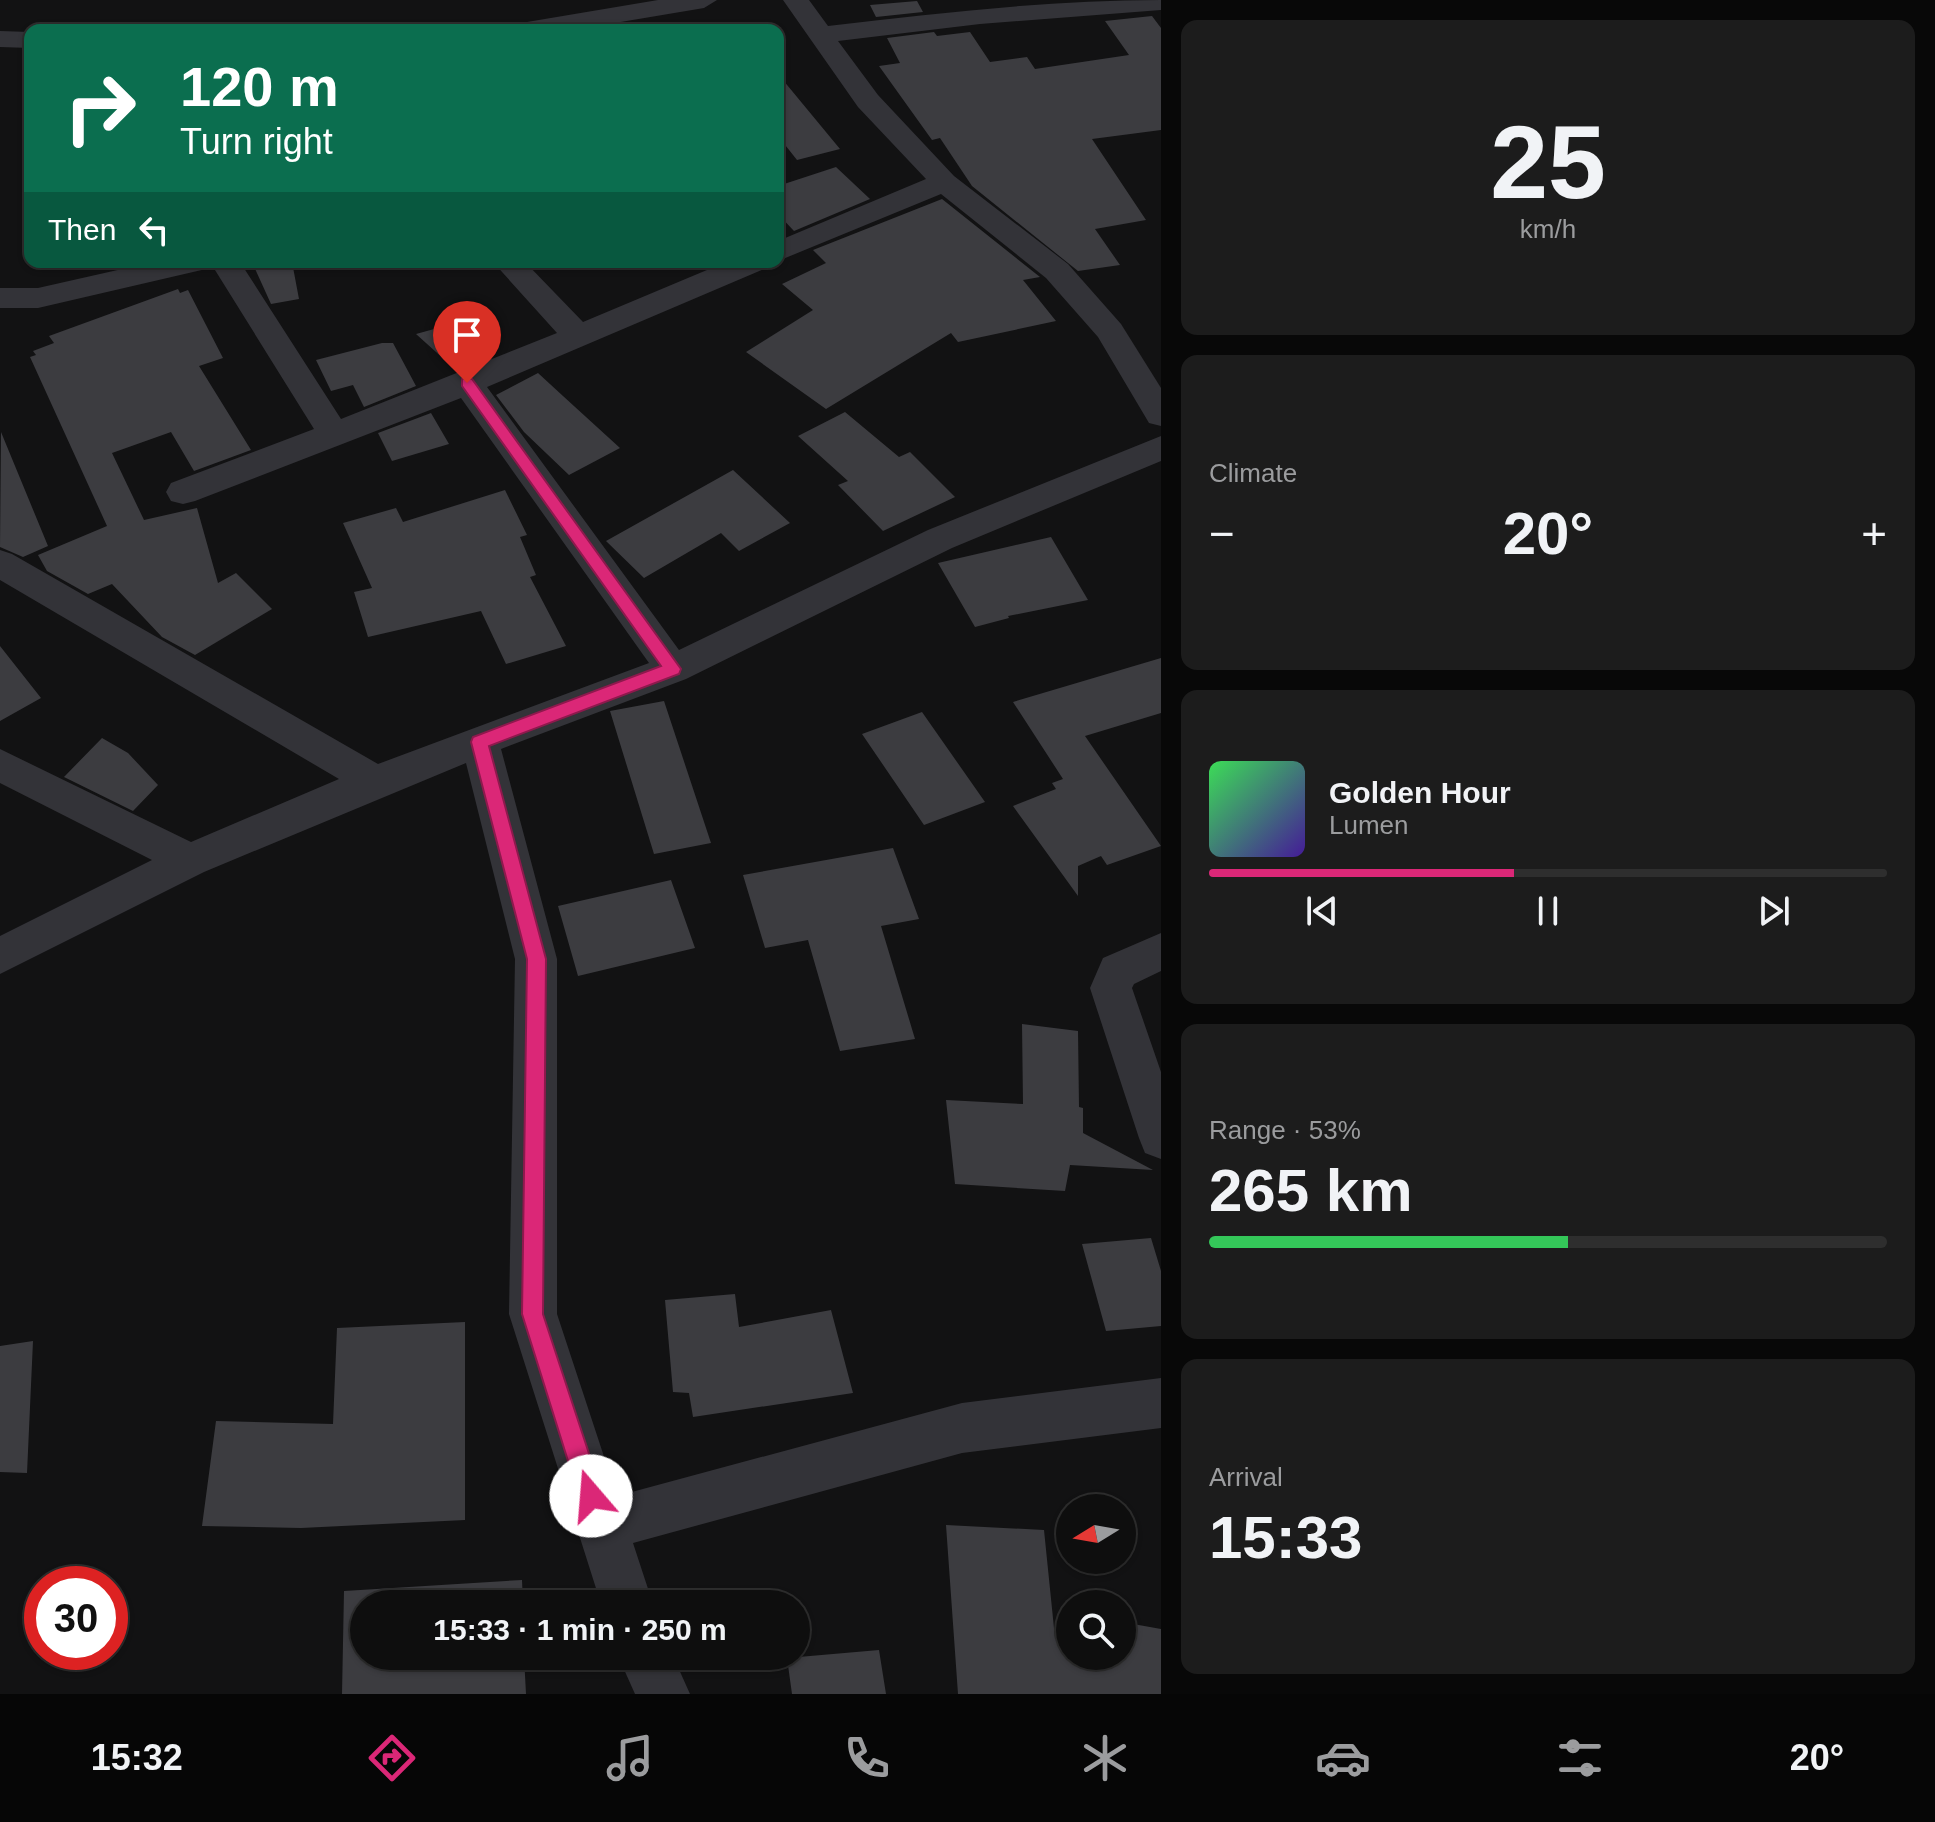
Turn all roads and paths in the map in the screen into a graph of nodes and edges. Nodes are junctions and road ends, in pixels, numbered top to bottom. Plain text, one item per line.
1 (704, 0) edge
2 (796, 0) edge
3 (1161, 2) edge
4 (562, 24) edge
5 (818, 35) junction
6 (0, 39) edge
7 (24, 40) edge
8 (944, 182) junction
9 (784, 249) edge
10 (169, 268) edge
11 (229, 268) edge
12 (514, 268) edge
13 (739, 268) edge
14 (0, 298) edge
15 (578, 336) junction
16 (467, 383) junction
17 (1160, 412) edge
18 (334, 434) junction
19 (1161, 448) edge
20 (183, 492) dead end
21 (0, 563) edge
22 (673, 669) junction
23 (480, 742) junction
24 (0, 765) edge
25 (375, 781) junction
26 (190, 860) junction
27 (1161, 951) edge
28 (0, 956) edge
29 (1161, 1138) edge
30 (1161, 1403) edge
31 (601, 1526) junction
32 (622, 1590) edge
33 (652, 1670) edge
34 (663, 1694) edge

1 - 4 street
2 - 5 street
3 - 5 street
5 - 8 street
6 - 7 street
8 - 9 street
8 - 17 street
10 - 14 street
11 - 18 street
12 - 15 street
13 - 15 street
15 - 16 street
16 - 18 street
16 - 22 street
18 - 20 street
19 - 22 street
21 - 25 street
22 - 23 street
23 - 25 street
23 - 31 street
24 - 26 street
25 - 26 street
26 - 28 street
27 - 29 street
30 - 31 street
31 - 32 street
33 - 34 street

